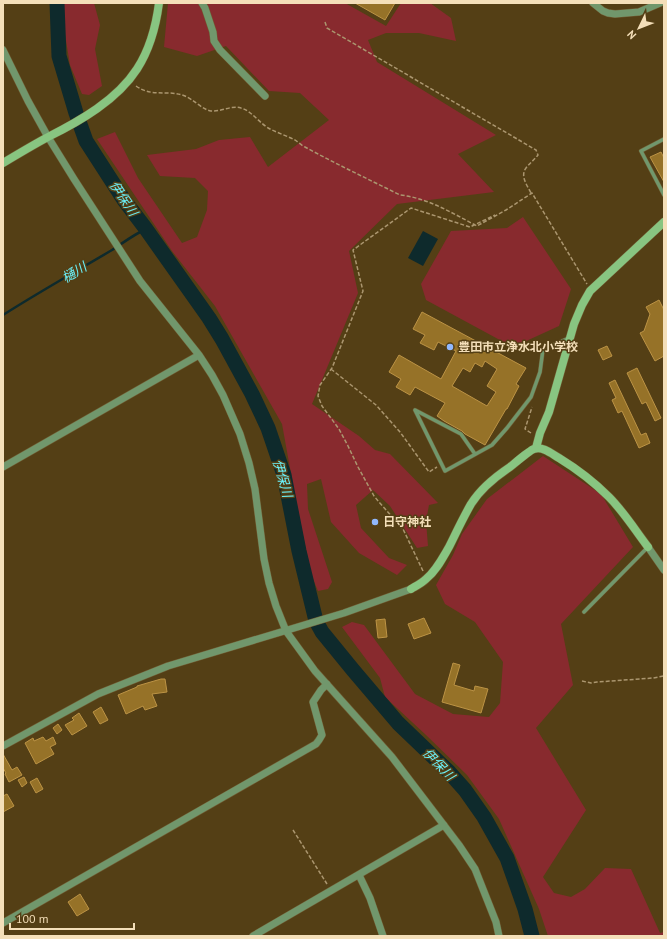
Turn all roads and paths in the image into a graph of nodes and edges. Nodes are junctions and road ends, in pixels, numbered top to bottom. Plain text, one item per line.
1 (159, 3) edge
2 (202, 3) edge
3 (593, 3) edge
4 (661, 3) edge
5 (664, 7) edge
6 (325, 22) dead end
7 (3, 50) edge
8 (136, 86) dead end
9 (265, 96) dead end
10 (51, 136) junction
11 (664, 139) edge
12 (3, 163) edge
13 (532, 193) junction
14 (664, 195) edge
15 (506, 210) junction
16 (664, 222) edge
17 (590, 292) junction
18 (570, 337) junction
19 (199, 355) junction
20 (331, 369) junction
21 (531, 397) junction
22 (531, 433) dead end
23 (536, 448) junction
24 (475, 454) junction
25 (442, 464) junction
26 (3, 467) edge
27 (648, 547) junction
28 (664, 570) edge
29 (423, 571) dead end
30 (411, 589) joint
31 (584, 612) dead end
32 (289, 630) junction
33 (664, 676) edge
34 (582, 681) dead end
35 (327, 684) junction
36 (3, 746) edge
37 (444, 825) junction
38 (293, 830) dead end
39 (359, 875) junction
40 (331, 891) junction
41 (3, 923) edge
42 (253, 936) edge
43 (383, 936) edge
44 (499, 936) edge

1 - 10 street
2 - 9 street
3 - 4 street
4 - 5 street
6 - 13 path
7 - 10 street
8 - 15 path
10 - 12 street
10 - 19 street
11 - 14 lane
13 - 15 path
13 - 17 path
15 - 20 path
16 - 17 street
17 - 18 street
18 - 21 lane
18 - 23 street
19 - 26 street
19 - 32 street
20 - 25 path
20 - 29 path
21 - 22 path
21 - 24 lane
23 - 27 street
23 - 30 street
24 - 25 lane
24 - 25 lane
27 - 28 street
27 - 31 lane
30 - 32 street
32 - 35 street
32 - 36 street
33 - 34 path
35 - 37 street
35 - 41 street
37 - 39 street
37 - 44 street
38 - 40 path
39 - 40 street
39 - 43 street
40 - 42 street

